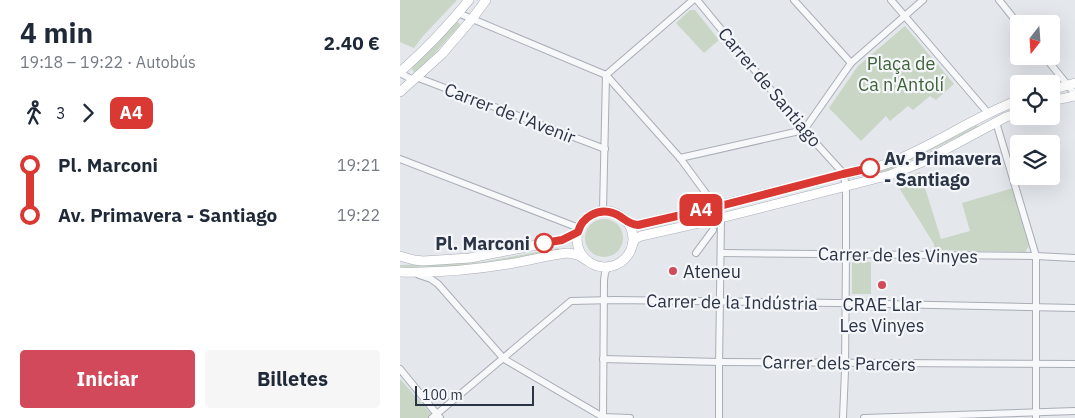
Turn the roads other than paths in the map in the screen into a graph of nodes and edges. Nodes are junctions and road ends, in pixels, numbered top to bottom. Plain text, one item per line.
1 (469, 0) edge
2 (486, 0) edge
3 (693, 0) edge
4 (697, 0) edge
5 (794, 0) edge
6 (891, 0) edge
7 (923, 0) edge
8 (999, 0) edge
9 (458, 13) junction
10 (1011, 15) edge
11 (905, 17) junction
12 (472, 19) junction
13 (851, 63) junction
14 (1053, 65) edge
15 (400, 73) edge
16 (606, 76) junction
17 (414, 79) junction
18 (1072, 84) edge
19 (400, 92) edge
20 (1075, 95) edge
21 (1060, 99) edge
22 (1010, 104) edge
23 (988, 113) junction
24 (1010, 117) edge
25 (996, 122) junction
26 (804, 130) junction
27 (605, 149) junction
28 (680, 158) junction
29 (400, 159) edge
30 (843, 174) junction
31 (846, 186) junction
32 (716, 207) junction
33 (603, 211) junction
34 (721, 218) junction
35 (626, 221) junction
36 (579, 230) junction
37 (713, 230) dead end
38 (632, 245) junction
39 (696, 253) dead end
40 (721, 253) junction
41 (846, 255) junction
42 (400, 256) edge
43 (1036, 256) junction
44 (1075, 258) edge
45 (586, 260) junction
46 (608, 266) junction
47 (400, 272) edge
48 (410, 272) junction
49 (604, 300) junction
50 (719, 302) junction
51 (845, 303) junction
52 (1037, 308) junction
53 (1075, 308) edge
54 (504, 359) junction
55 (603, 359) junction
56 (719, 362) junction
57 (845, 362) junction
58 (1075, 364) edge
59 (1036, 365) junction
60 (400, 369) edge
61 (1075, 411) edge
62 (1036, 415) edge
63 (436, 417) edge
64 (603, 418) edge
65 (630, 418) edge
66 (719, 418) edge
67 (843, 418) edge
68 (864, 418) edge

1 - 9 street
2 - 12 street
3 - 16 street
4 - 26 street, Carrer de Santiago
5 - 13 street
6 - 11 street
7 - 11 street
8 - 10 street
9 - 12 street
9 - 15 street
11 - 13 street
11 - 23 street
12 - 16 street
12 - 17 street
13 - 26 street
14 - 18 street
15 - 17 street, Carrer de l'Avenir
16 - 27 street
16 - 28 street
17 - 19 street
17 - 27 street, Carrer de l'Avenir
18 - 20 street
20 - 21 street
22 - 23 street
23 - 30 street
24 - 25 street
25 - 31 street
25 - 43 street
26 - 28 street
26 - 30 street, Carrer de Santiago
27 - 33 street
28 - 32 street
29 - 36 street
30 - 31 street
30 - 32 street
31 - 34 street
31 - 41 street
32 - 34 street
32 - 35 street
33 - 35 street
33 - 36 street
34 - 38 street
34 - 40 street
35 - 38 street
36 - 42 street
36 - 45 street
37 - 39 street
38 - 46 street
40 - 41 street, Carrer de les Vinyes
40 - 50 street
41 - 43 street, Carrer de les Vinyes
41 - 51 street
43 - 44 street, Carrer de les Vinyes
43 - 52 street
45 - 46 street
45 - 48 street
46 - 49 street
47 - 48 street
48 - 54 street
49 - 50 street, Carrer de la Indústria
49 - 54 street, Carrer de la Indústria
49 - 55 street
50 - 51 street, Carrer de la Indústria
50 - 56 street
51 - 52 street, Carrer de la Indústria
51 - 57 street
52 - 53 street, Carrer de la Indústria
52 - 59 street
54 - 63 street, Carrer de la Indústria
54 - 64 street
55 - 56 street, Carrer dels Parcers
55 - 64 street
56 - 57 street, Carrer dels Parcers
56 - 66 street
57 - 59 street, Carrer dels Parcers
57 - 67 street
58 - 59 street, Carrer dels Parcers
59 - 62 street
60 - 63 street
61 - 62 street
62 - 68 street
64 - 65 street

